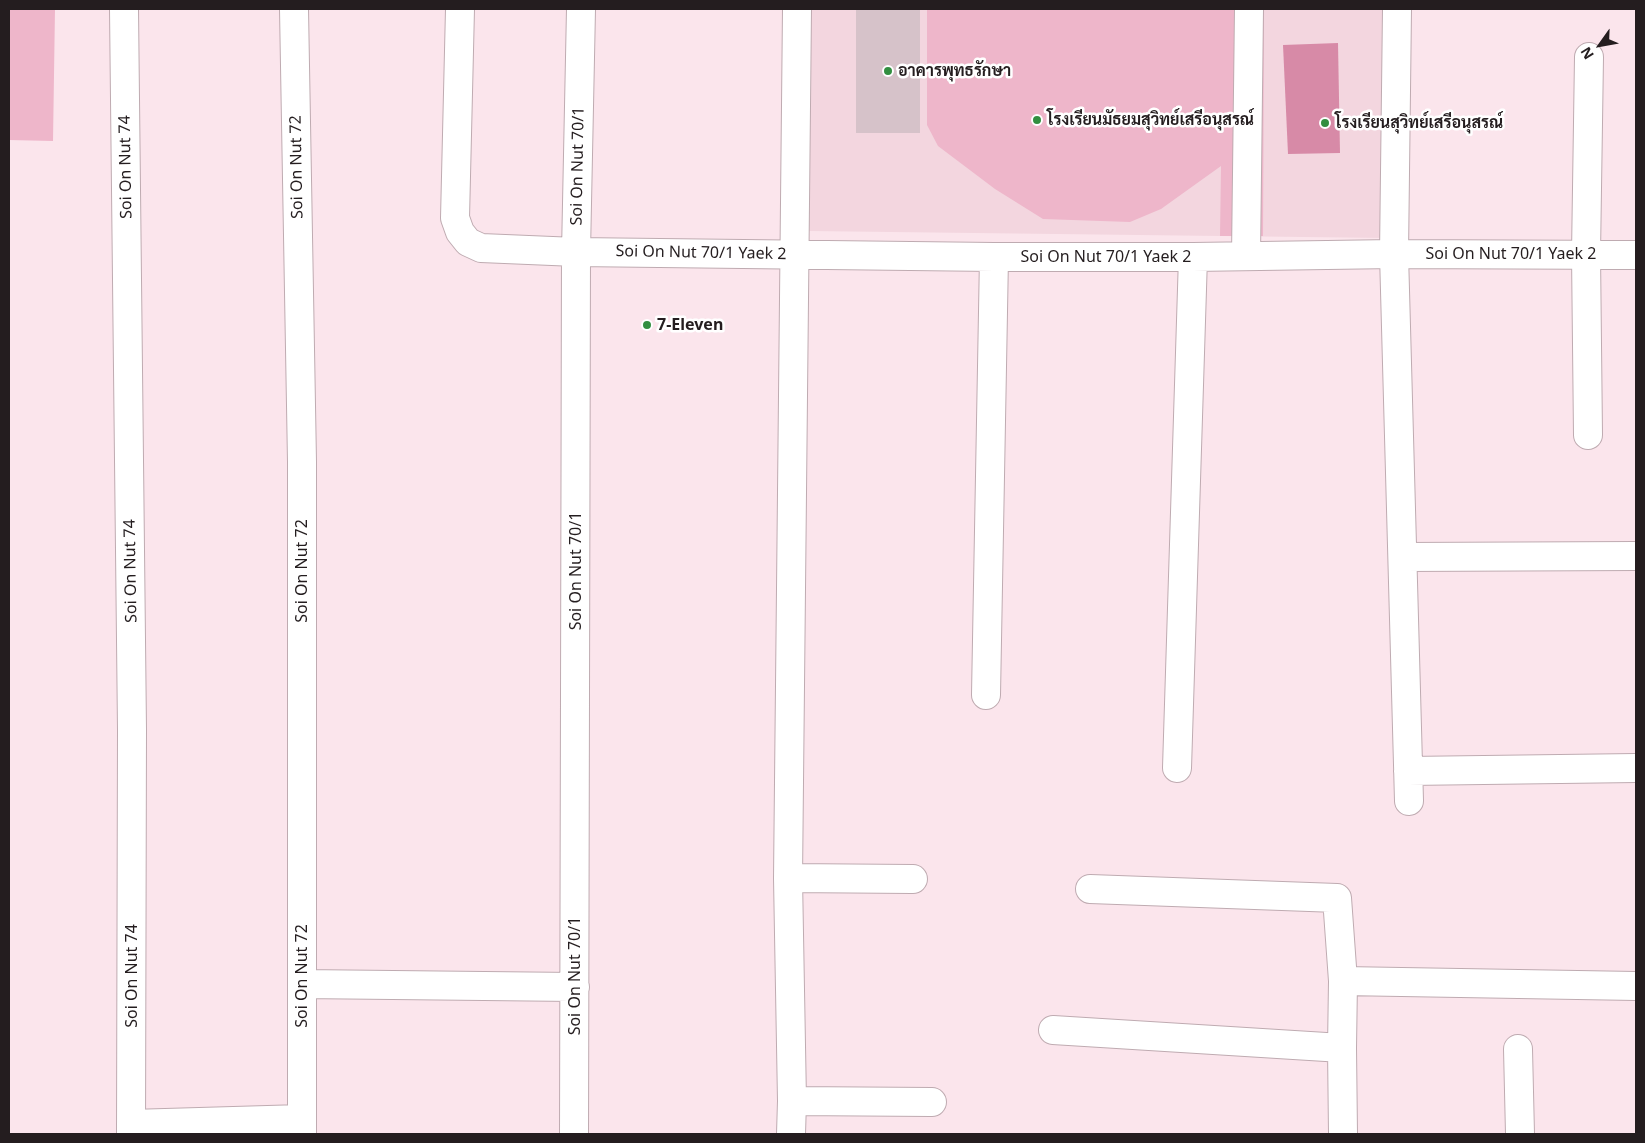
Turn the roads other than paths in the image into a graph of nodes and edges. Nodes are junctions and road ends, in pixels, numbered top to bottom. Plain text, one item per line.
1 (124, 9) edge
2 (294, 9) edge
3 (460, 9) edge
4 (582, 9) edge
5 (797, 9) edge
6 (1249, 9) edge
7 (1397, 9) edge
8 (1589, 57) dead end
9 (576, 252) junction
10 (1394, 254) junction
11 (1586, 254) junction
12 (793, 255) junction
13 (1636, 255) edge
14 (1246, 256) junction
15 (994, 257) junction
16 (1193, 257) junction
17 (1588, 435) dead end
18 (1636, 556) edge
19 (1402, 557) junction
20 (986, 695) dead end
21 (1177, 768) dead end
22 (1636, 768) edge
23 (1408, 771) junction
24 (1410, 800) dead end
25 (788, 878) junction
26 (913, 880) dead end
27 (1090, 888) dead end
28 (1343, 981) junction
29 (302, 984) junction
30 (1636, 986) edge
31 (575, 987) junction
32 (1053, 1030) dead end
33 (1342, 1048) junction
34 (1518, 1049) dead end
35 (792, 1101) junction
36 (932, 1102) dead end
37 (302, 1127) edge
38 (131, 1129) edge
39 (574, 1134) edge
40 (791, 1134) edge
41 (1343, 1134) edge
42 (1520, 1134) edge

1 - 38 street, Soi On Nut 74
2 - 29 street, Soi On Nut 72
3 - 9 street, Soi On Nut 70/1 Yaek 2
4 - 9 street, Soi On Nut 70/1
5 - 12 street
6 - 14 street
7 - 10 street
8 - 11 street
9 - 12 street, Soi On Nut 70/1 Yaek 2
9 - 31 street, Soi On Nut 70/1
10 - 11 street, Soi On Nut 70/1 Yaek 2
10 - 14 street, Soi On Nut 70/1 Yaek 2
10 - 19 street
11 - 13 street, Soi On Nut 70/1 Yaek 2
11 - 17 street
12 - 15 street, Soi On Nut 70/1 Yaek 2
12 - 25 street
14 - 16 street, Soi On Nut 70/1 Yaek 2
15 - 16 street, Soi On Nut 70/1 Yaek 2
15 - 20 street
16 - 21 street
18 - 19 street
19 - 23 street
22 - 23 street
23 - 24 street
25 - 26 street
25 - 35 street
27 - 28 street
28 - 30 street
28 - 33 street
29 - 31 street
29 - 37 street, Soi On Nut 72
31 - 39 street, Soi On Nut 70/1
32 - 33 street
33 - 41 street
34 - 42 street
35 - 36 street
35 - 40 street
37 - 38 street

